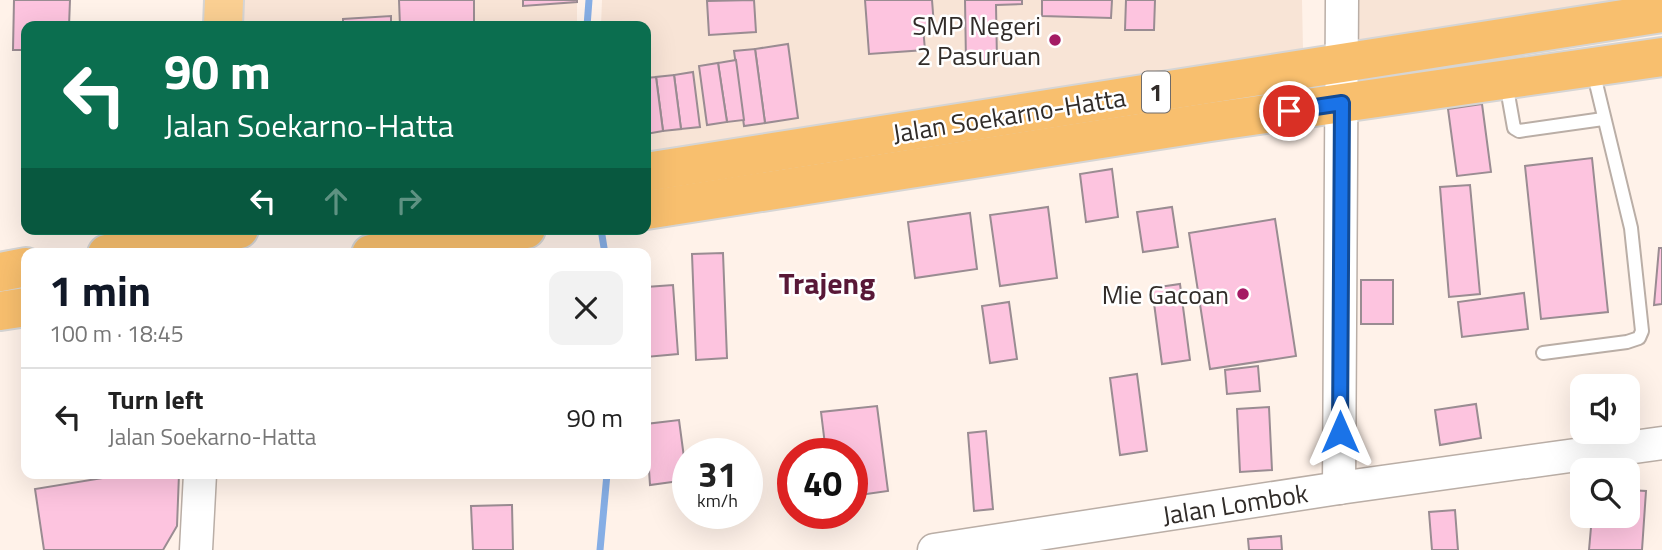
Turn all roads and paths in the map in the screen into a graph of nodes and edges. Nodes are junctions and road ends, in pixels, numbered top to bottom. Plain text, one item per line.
1 (224, 0) edge
2 (1342, 0) edge
3 (1662, 13) edge
4 (223, 21) edge
5 (1662, 57) edge
6 (1342, 63) junction
7 (1592, 66) junction
8 (1506, 79) junction
9 (1342, 103) junction
10 (1603, 119) junction
11 (651, 172) edge
12 (651, 210) edge
13 (489, 235) edge
14 (221, 236) edge
15 (145, 248) edge
16 (408, 248) edge
17 (21, 268) edge
18 (0, 272) edge
19 (21, 308) edge
20 (0, 311) edge
21 (1543, 353) dead end
22 (1662, 443) edge
23 (200, 479) edge
24 (1339, 488) junction
25 (196, 550) edge
26 (934, 550) edge

1 - 4 main road
2 - 6 street
3 - 6 highway, Jalan Soekarno-Hatta / 1
5 - 7 highway, Jalan Soekarno-Hatta / 1
6 - 9 street
6 - 11 highway, Jalan Soekarno-Hatta / 1
7 - 8 highway, Jalan Soekarno-Hatta / 1
7 - 10 lane
8 - 9 highway, Jalan Soekarno-Hatta / 1
8 - 10 lane
9 - 12 highway, Jalan Soekarno-Hatta / 1
9 - 24 street
10 - 21 lane
13 - 16 highway
14 - 15 highway
17 - 18 highway
19 - 20 highway
22 - 24 street, Jalan Lombok
23 - 25 street
24 - 26 street, Jalan Lombok

